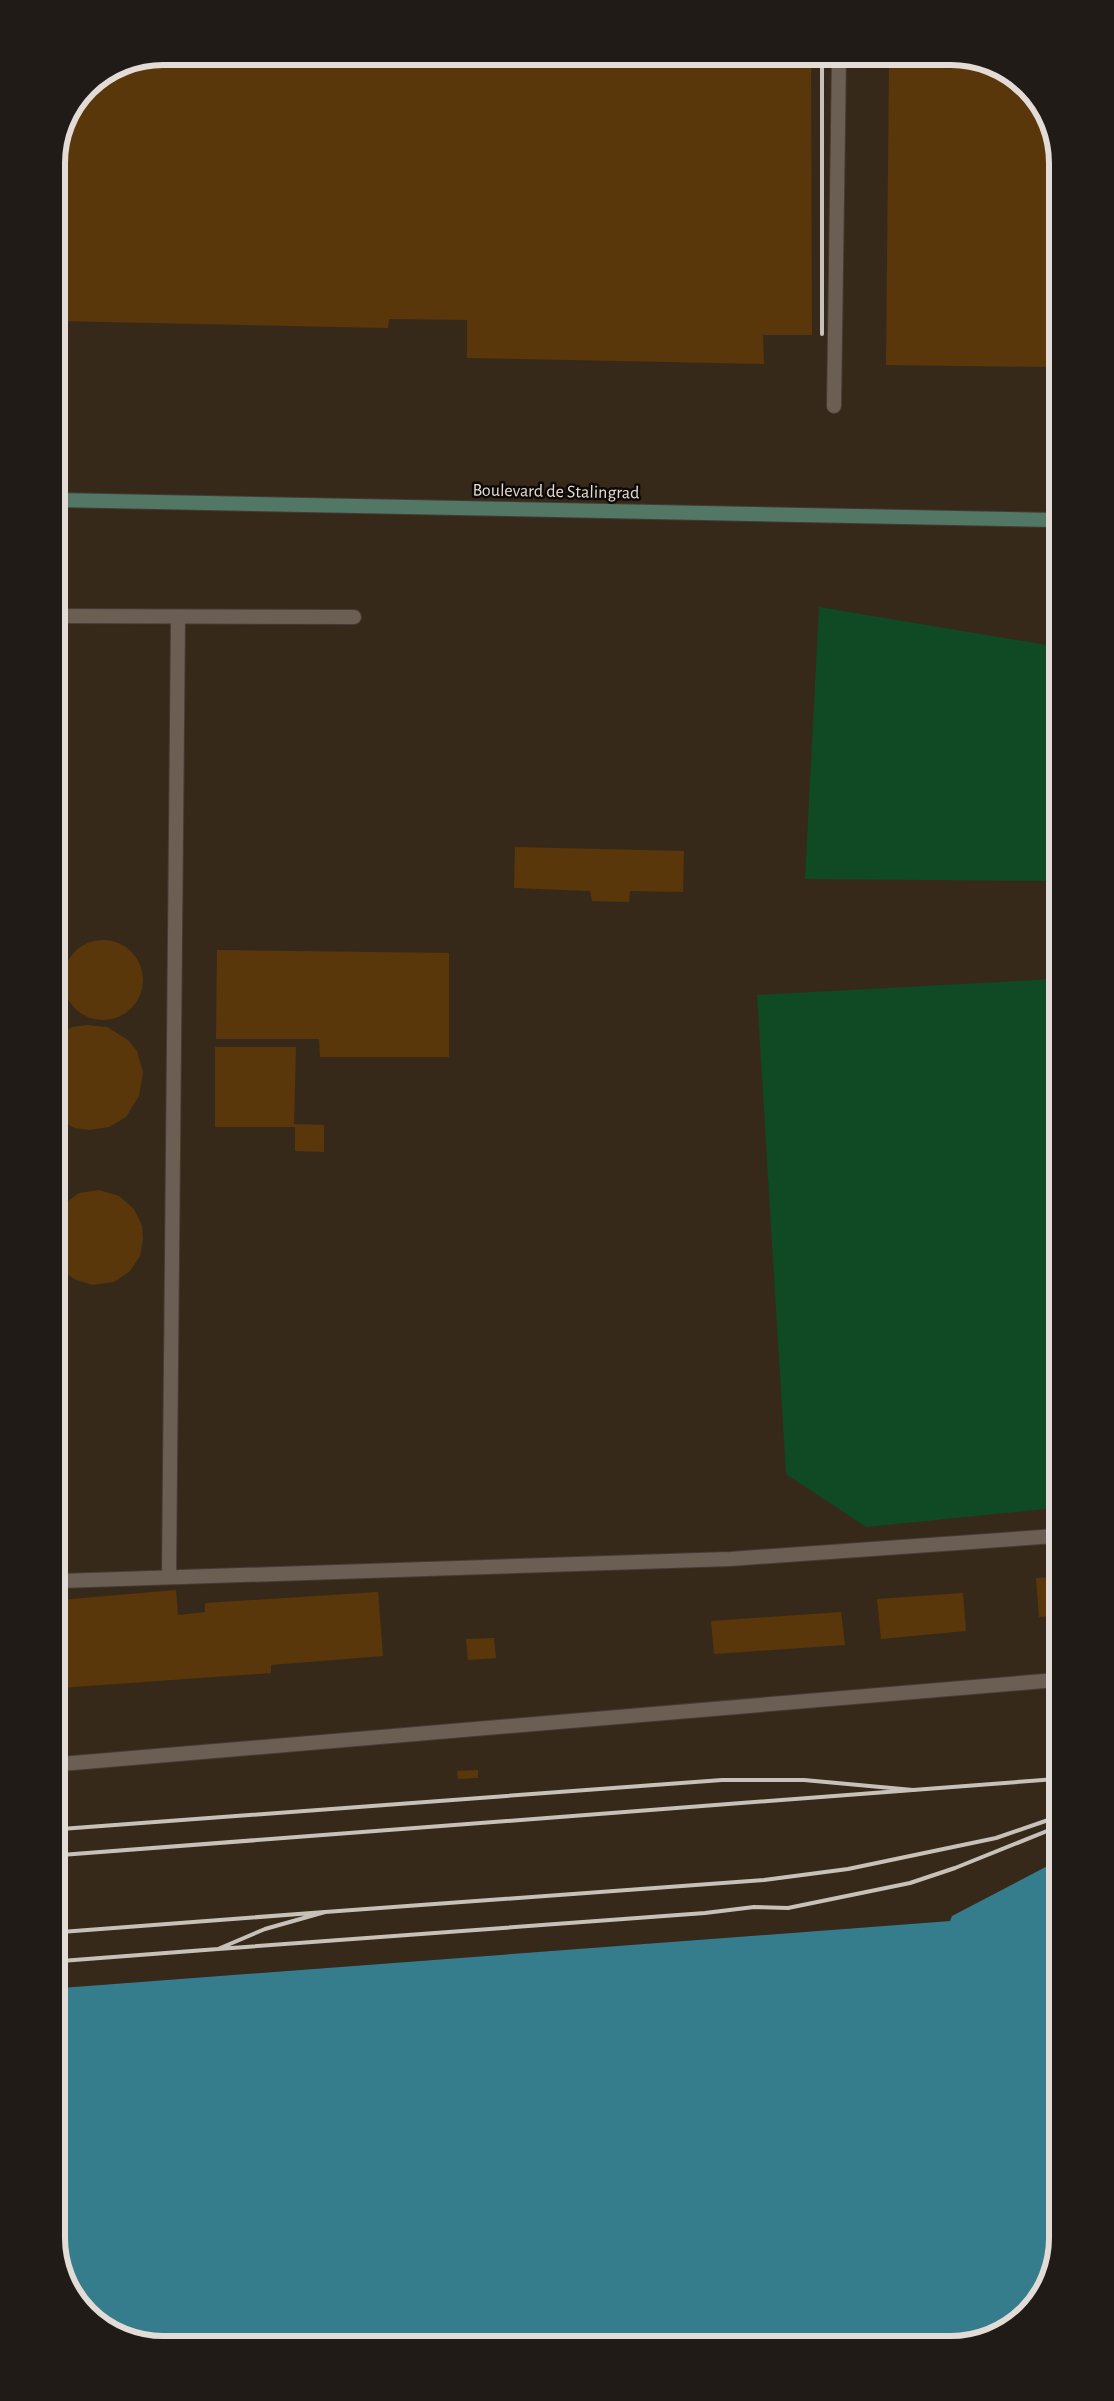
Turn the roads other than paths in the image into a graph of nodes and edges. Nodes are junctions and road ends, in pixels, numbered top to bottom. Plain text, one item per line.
1 (839, 65) edge
2 (834, 406) dead end
3 (65, 500) edge
4 (1049, 520) edge
5 (65, 616) edge
6 (178, 616) junction
7 (354, 617) dead end
8 (1049, 1536) edge
9 (169, 1577) junction
10 (65, 1580) edge
11 (1049, 1681) edge
12 (65, 1764) edge

1 - 2 lane
3 - 4 main road, Boulevard de Stalingrad
5 - 6 lane
6 - 7 lane
6 - 9 lane
8 - 9 lane
9 - 10 lane
11 - 12 lane

